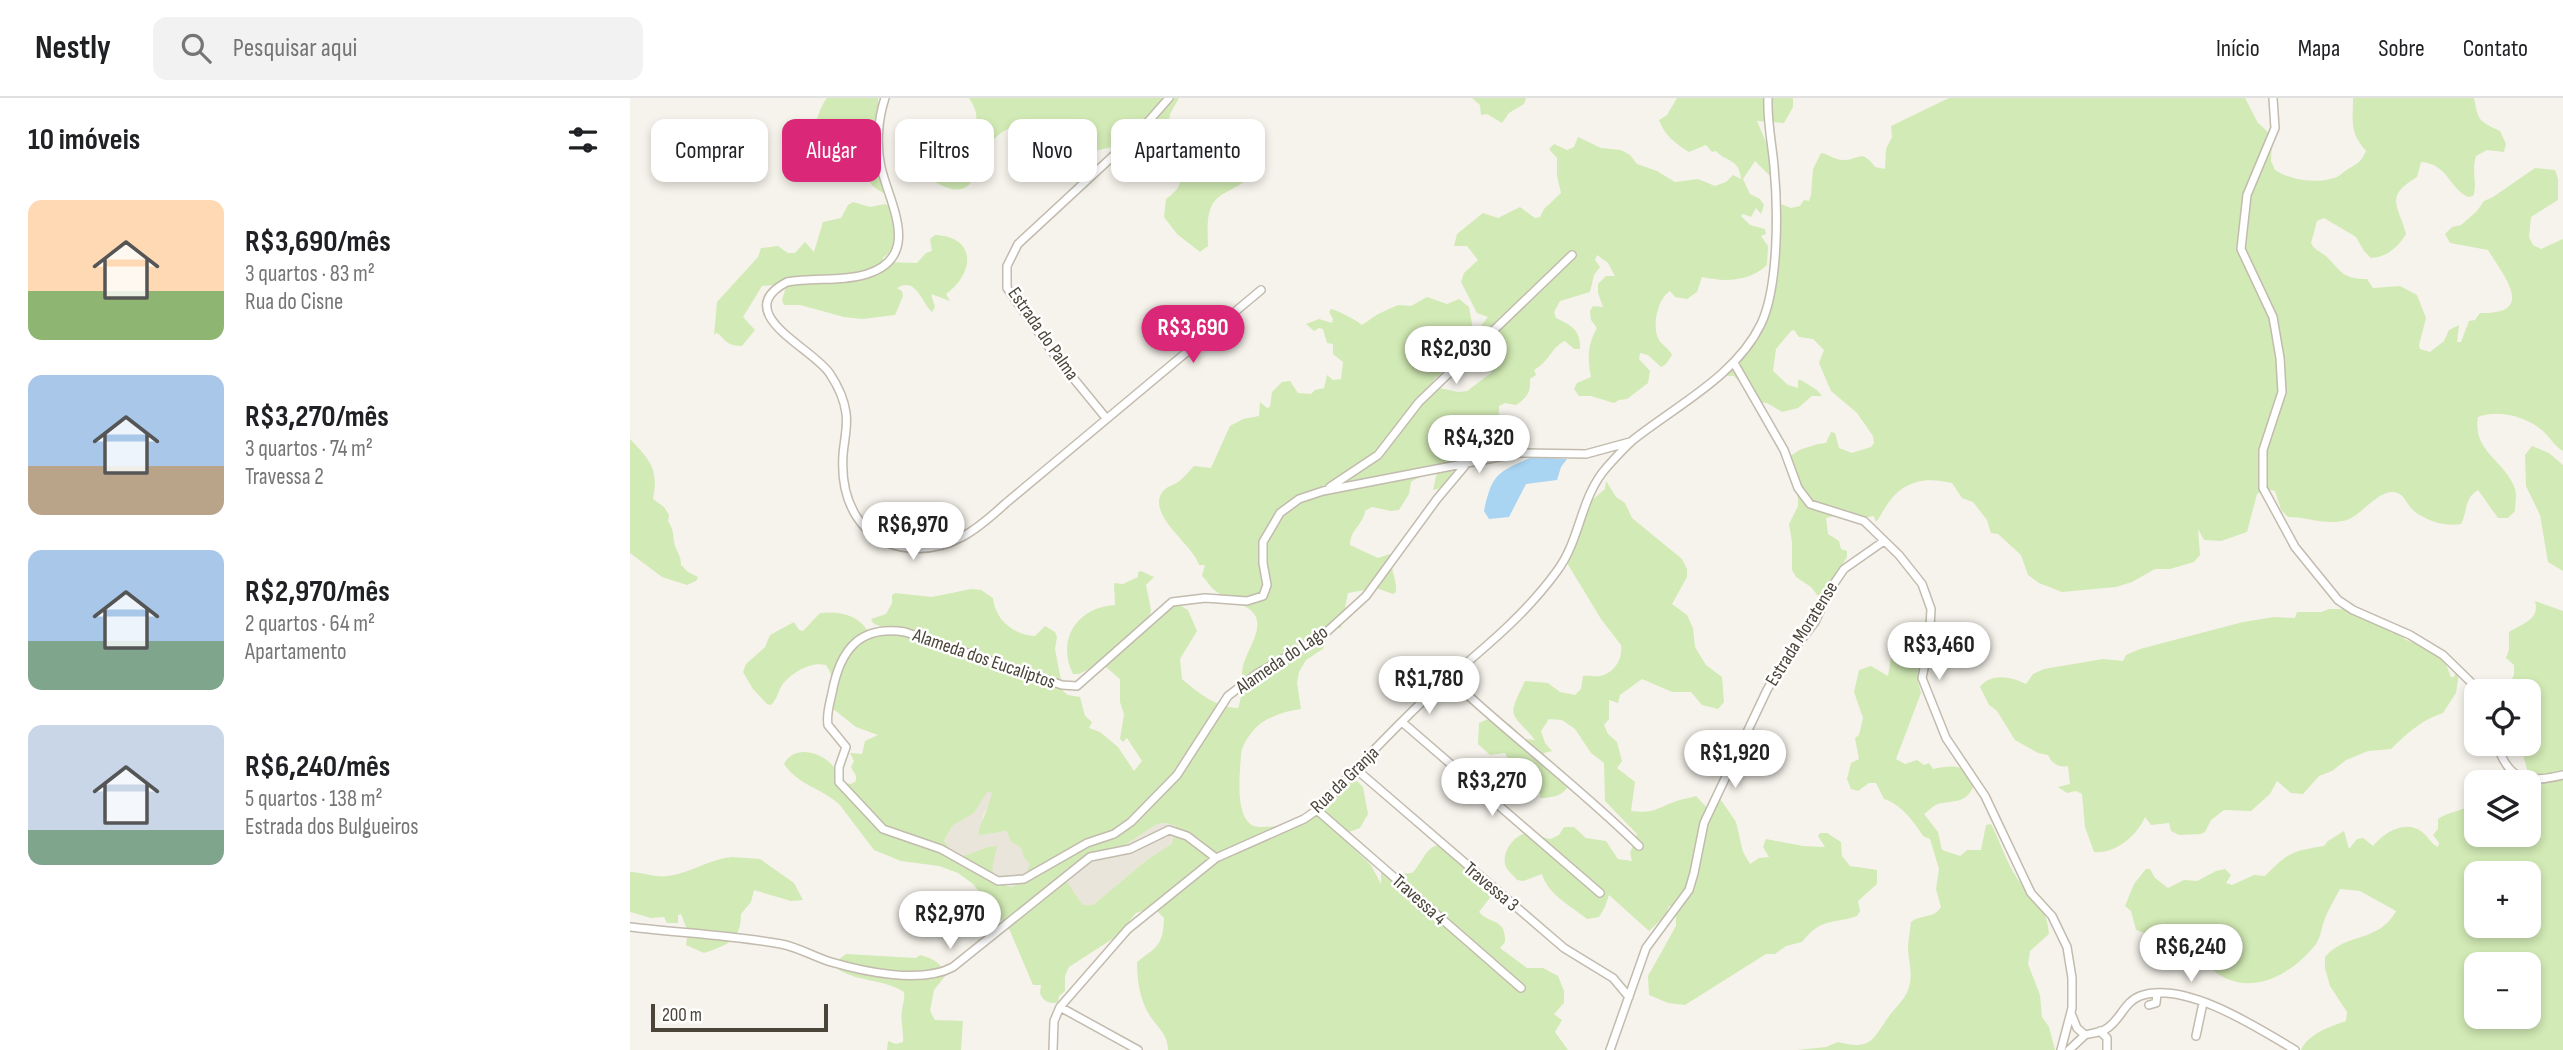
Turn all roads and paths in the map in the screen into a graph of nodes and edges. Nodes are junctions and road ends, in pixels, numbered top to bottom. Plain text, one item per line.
1 (885, 98) edge
2 (1169, 98) edge
3 (1768, 98) edge
4 (2273, 98) edge
5 (1572, 255) dead end
6 (1261, 290) dead end
7 (1734, 363) junction
8 (1106, 418) junction
9 (1630, 442) junction
10 (1468, 462) junction
11 (1323, 491) junction
12 (1884, 541) junction
13 (1449, 678) junction
14 (2470, 679) edge
15 (1402, 722) junction
16 (2502, 756) edge
17 (1357, 770) junction
18 (2563, 775) edge
19 (1317, 810) junction
20 (1087, 843) joint
21 (1639, 846) dead end
22 (1216, 858) junction
23 (1600, 893) dead end
24 (630, 927) edge
25 (1521, 988) dead end
26 (2157, 994) junction
27 (1629, 997) junction
28 (2203, 1003) junction
29 (2148, 1005) dead end
30 (1060, 1007) junction
31 (2071, 1013) junction
32 (2101, 1031) junction
33 (2085, 1035) junction
34 (2196, 1036) dead end
35 (1053, 1050) edge
36 (1138, 1050) edge
37 (1610, 1050) edge
38 (2061, 1050) edge
39 (2069, 1050) edge
40 (2107, 1050) edge
41 (2295, 1050) edge

1 - 8 street
2 - 8 street, Estrada do Palma
3 - 7 street, Rua da Granja
4 - 14 street
5 - 11 street
6 - 8 street
7 - 9 street, Rua da Granja
7 - 12 street
9 - 10 street
9 - 13 street, Rua da Granja
10 - 11 street
10 - 20 street, Alameda do Lago
11 - 20 street, Alameda dos Eucaliptos
12 - 27 street, Estrada Moratense
12 - 31 street
13 - 15 street, Rua da Granja
13 - 21 street
15 - 17 street, Rua da Granja
15 - 23 street
16 - 18 street
17 - 19 street, Rua da Granja
17 - 27 street, Travessa 3
19 - 22 street, Rua da Granja
19 - 25 street, Travessa 4
22 - 24 street
22 - 30 street, Rua da Granja
26 - 28 street
26 - 29 street
26 - 32 street
27 - 37 street, Estrada Moratense
28 - 34 street
28 - 41 street
30 - 35 street
30 - 36 street
31 - 33 street
31 - 38 street
32 - 33 street
32 - 40 street
33 - 39 street

